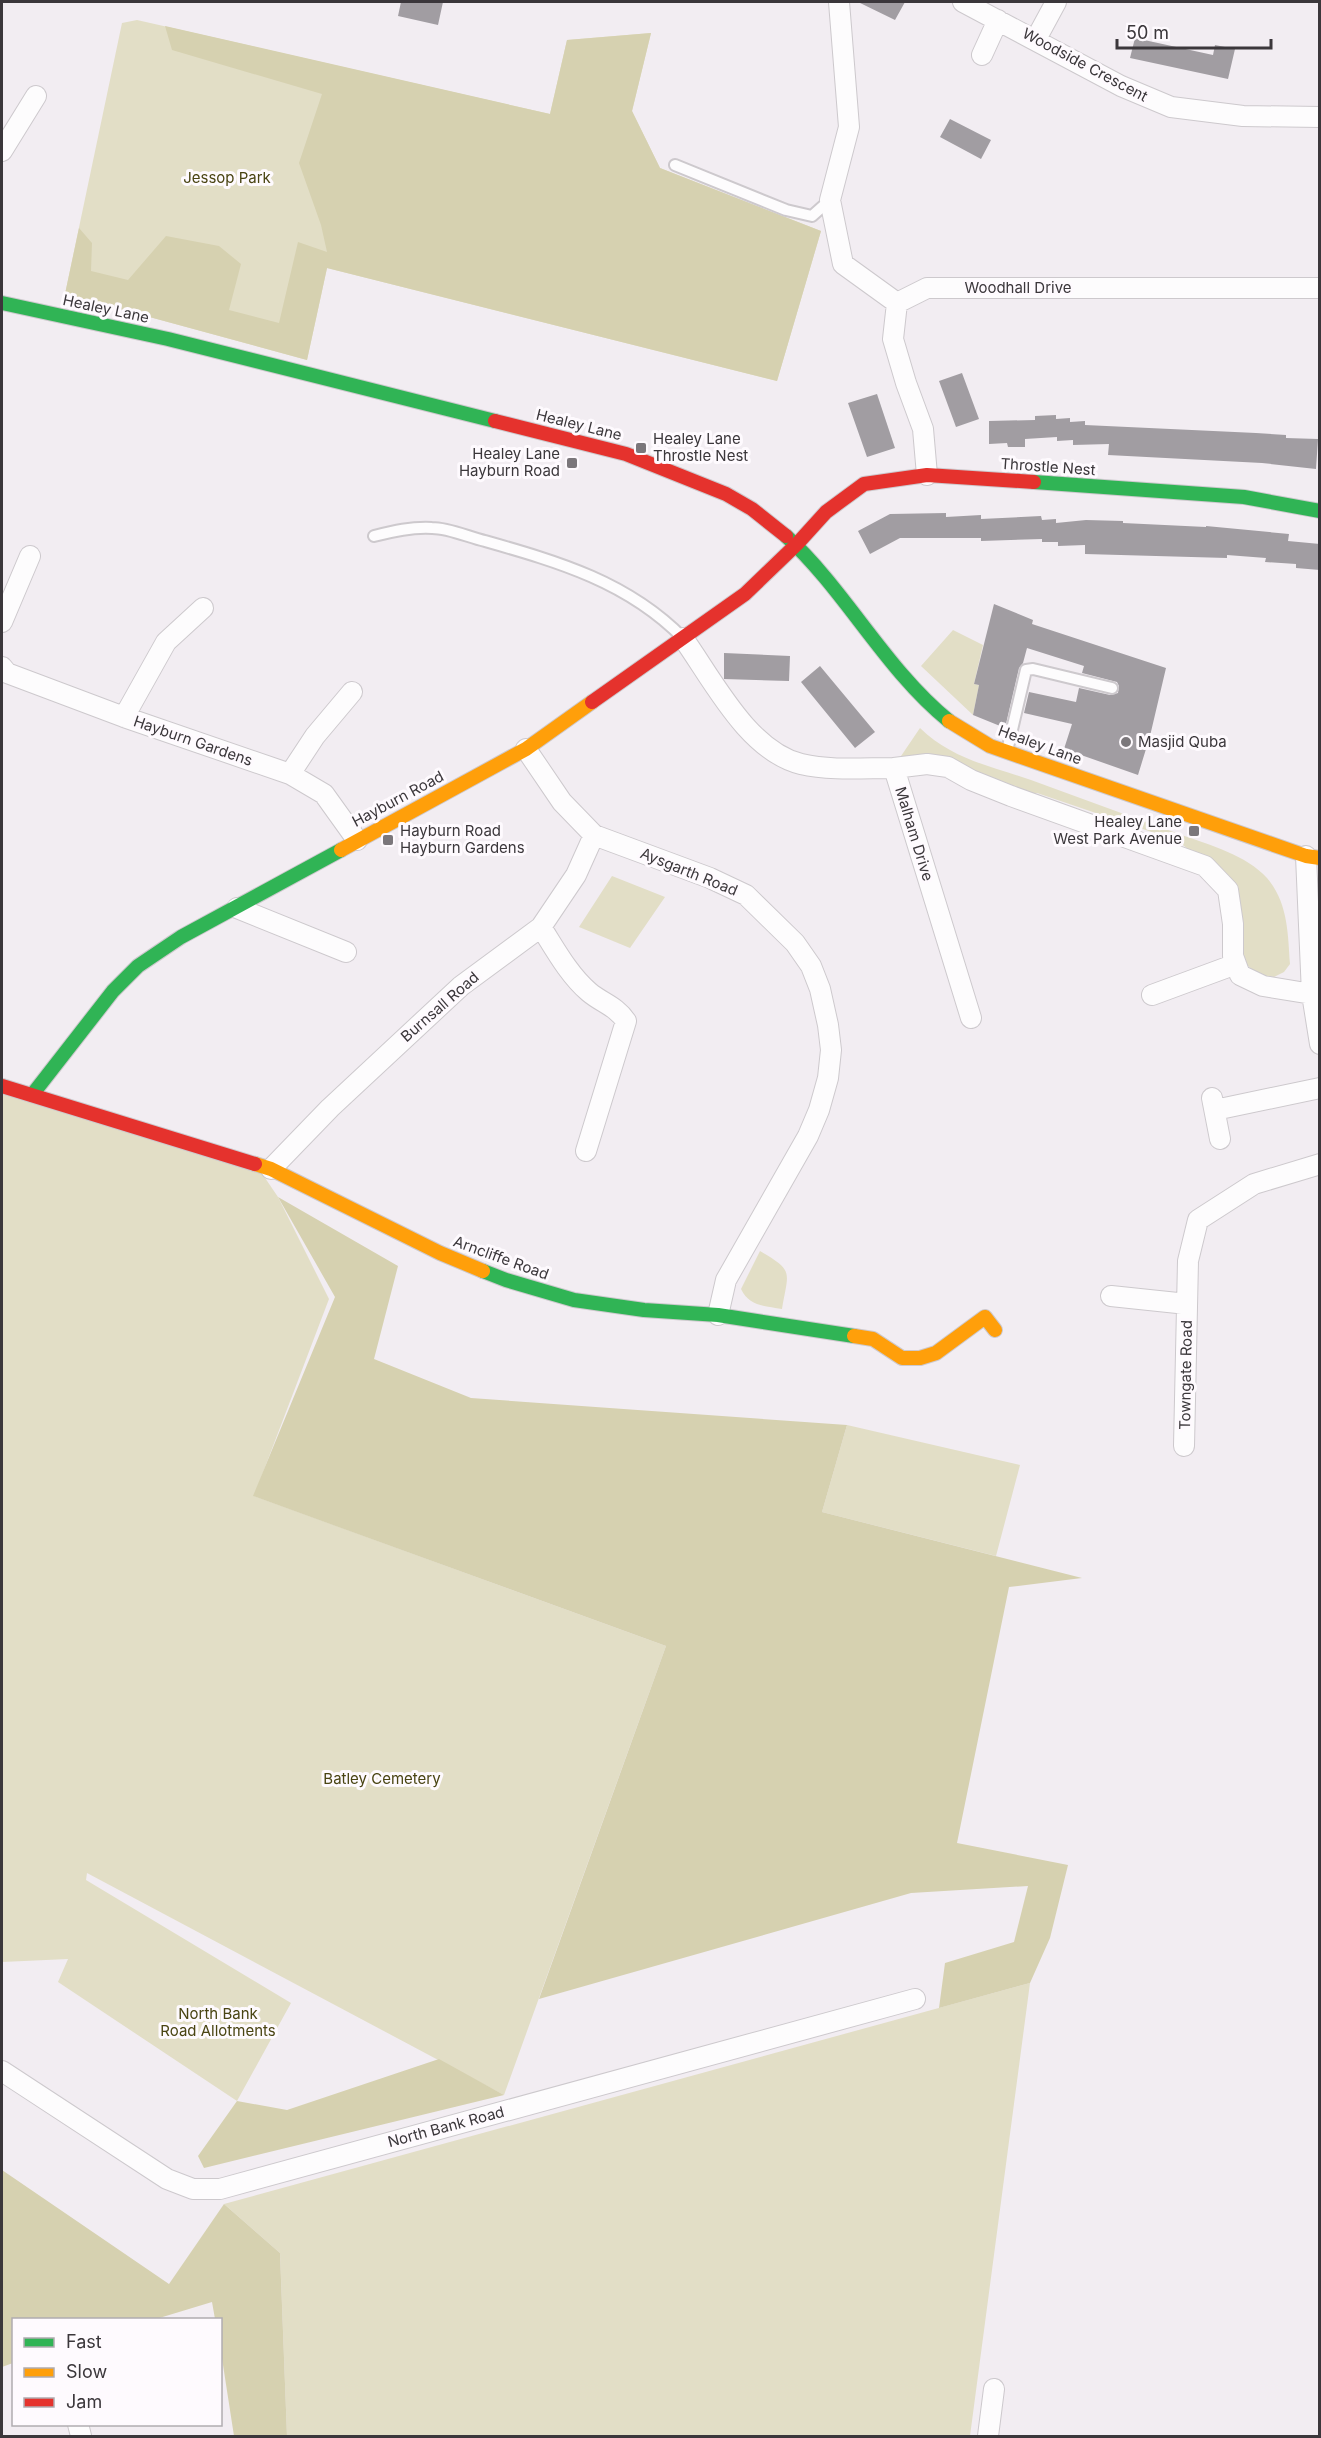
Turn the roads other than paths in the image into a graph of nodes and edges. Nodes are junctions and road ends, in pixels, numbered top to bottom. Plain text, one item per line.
1 (839, 2) edge
2 (963, 2) edge
3 (1056, 2) edge
4 (999, 20) junction
5 (1036, 39) junction
6 (982, 55) dead end
7 (36, 96) dead end
8 (1320, 117) edge
9 (2, 151) edge
10 (675, 165) dead end
11 (830, 200) junction
12 (1320, 288) edge
13 (2, 303) edge
14 (897, 303) junction
15 (927, 475) junction
16 (1320, 511) edge
17 (374, 536) dead end
18 (797, 544) junction
19 (30, 556) dead end
20 (203, 608) dead end
21 (2, 622) edge
22 (683, 638) junction
23 (3, 674) edge
24 (1112, 688) dead end
25 (352, 692) dead end
26 (124, 717) junction
27 (526, 749) junction
28 (1007, 752) junction
29 (894, 768) junction
30 (290, 774) junction
31 (594, 836) junction
32 (357, 840) junction
33 (1313, 857) edge
34 (237, 908) junction
35 (541, 927) junction
36 (346, 952) dead end
37 (1236, 964) junction
38 (1312, 994) junction
39 (1152, 995) dead end
40 (971, 1018) dead end
41 (1320, 1044) edge
42 (2, 1086) edge
43 (1320, 1088) edge
44 (32, 1095) junction
45 (1220, 1139) dead end
46 (586, 1151) dead end
47 (1320, 1164) edge
48 (271, 1169) junction
49 (1111, 1296) dead end
50 (1187, 1304) junction
51 (718, 1315) junction
52 (995, 1330) dead end
53 (1184, 1446) dead end
54 (915, 1999) dead end
55 (2, 2071) edge
56 (994, 2389) dead end
57 (988, 2436) edge

1 - 11 street
2 - 4 street, Woodside Crescent
3 - 5 street
4 - 5 street, Woodside Crescent
4 - 6 street
5 - 8 street, Woodside Crescent
7 - 9 street
10 - 11 lane
11 - 14 street
12 - 14 street, Woodhall Drive
13 - 18 street, Healey Lane
14 - 15 street
15 - 16 street, Throstle Nest
15 - 18 street, Throstle Nest
17 - 22 lane
18 - 22 street, Hayburn Road
18 - 28 street, Healey Lane
19 - 21 street
20 - 26 street
22 - 27 street, Hayburn Road
22 - 29 street, Malham Drive
23 - 26 street, Hayburn Gardens
24 - 28 lane
25 - 30 street
26 - 30 street, Hayburn Gardens
27 - 31 street, Aysgarth Road
27 - 32 street, Hayburn Road
28 - 33 street, Healey Lane
29 - 37 street
29 - 40 street, Malham Drive
30 - 32 street, Hayburn Gardens
31 - 35 street, Burnsall Road
31 - 51 street, Aysgarth Road
32 - 34 street, Hayburn Road
33 - 38 street
34 - 36 street
34 - 44 street, Hayburn Road
35 - 46 street
35 - 48 street, Burnsall Road
37 - 38 street
37 - 39 street
38 - 41 street
42 - 44 street, Arncliffe Road
43 - 45 street
44 - 48 street, Arncliffe Road
47 - 50 street, Towngate Road
48 - 51 street, Arncliffe Road
49 - 50 street, Towngate Road
50 - 53 street, Towngate Road
51 - 52 street, Arncliffe Road
54 - 55 street, North Bank Road
56 - 57 street

